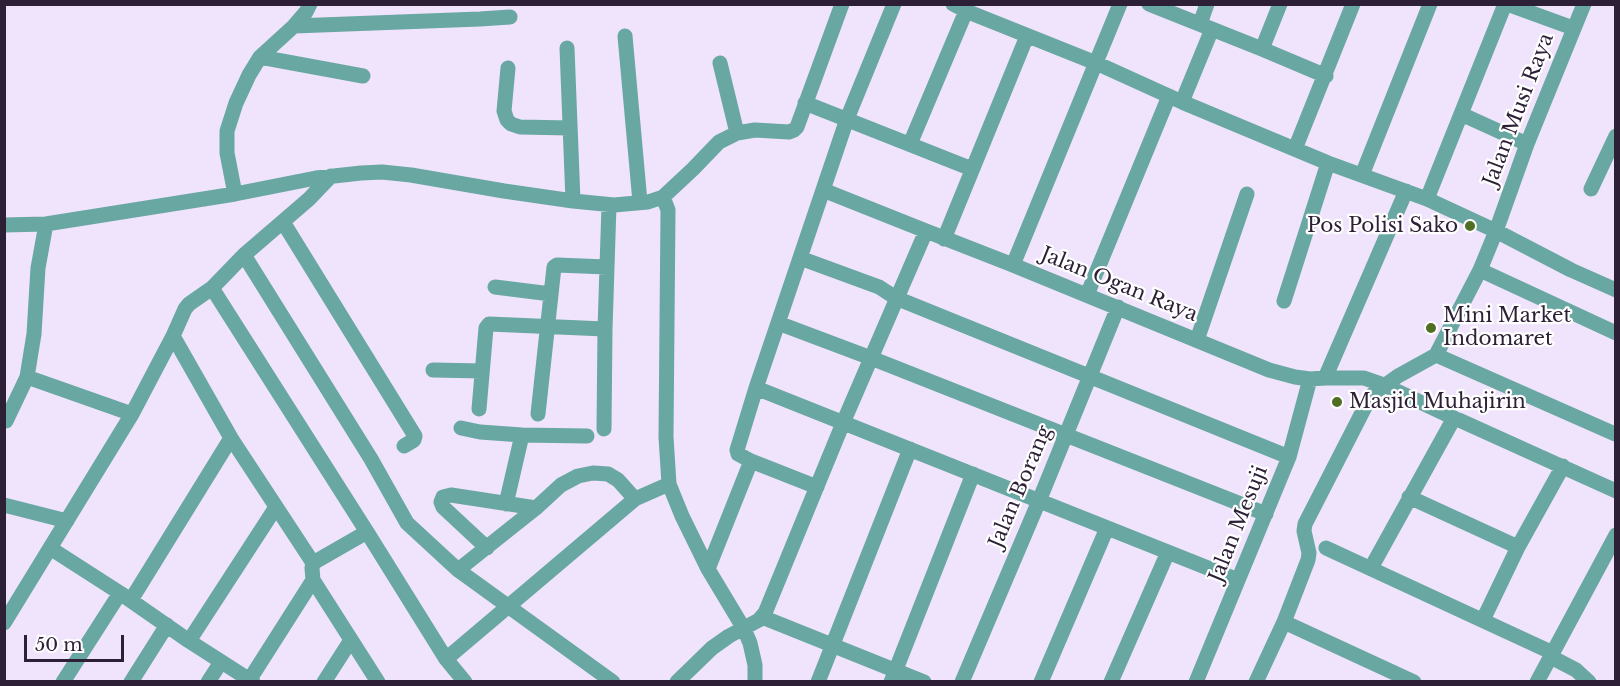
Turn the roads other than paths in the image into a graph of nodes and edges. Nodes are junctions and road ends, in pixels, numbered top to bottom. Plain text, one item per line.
1 (310, 4) edge
2 (843, 4) edge
3 (894, 4) edge
4 (1120, 4) edge
5 (1149, 4) edge
6 (1207, 4) edge
7 (1280, 4) edge
8 (1353, 4) edge
9 (1430, 4) edge
10 (1506, 4) edge
11 (1584, 4) edge
12 (959, 8) edge
13 (480, 12) edge
14 (510, 16) dead end
15 (294, 26) junction
16 (1206, 27) junction
17 (1573, 28) junction
18 (625, 36) dead end
19 (1027, 36) junction
20 (567, 48) dead end
21 (1262, 49) junction
22 (260, 57) junction
23 (720, 63) dead end
24 (1096, 63) junction
25 (507, 68) dead end
26 (363, 76) dead end
27 (1326, 76) junction
28 (1175, 99) junction
29 (806, 103) junction
30 (1461, 114) junction
31 (847, 119) junction
32 (570, 128) junction
33 (737, 133) junction
34 (1616, 136) edge
35 (910, 144) junction
36 (1527, 144) junction
37 (1295, 149) junction
38 (1328, 164) junction
39 (972, 169) junction
40 (1362, 175) junction
41 (331, 176) junction
42 (1591, 189) dead end
43 (823, 190) junction
44 (1406, 191) junction
45 (235, 194) junction
46 (1247, 194) dead end
47 (663, 196) junction
48 (1427, 200) junction
49 (573, 201) junction
50 (640, 202) junction
51 (609, 205) junction
52 (283, 222) junction
53 (46, 224) junction
54 (4, 225) edge
55 (926, 231) junction
56 (1496, 231) junction
57 (944, 239) junction
58 (244, 255) junction
59 (800, 258) junction
60 (1013, 265) junction
61 (607, 267) junction
62 (1480, 270) junction
63 (495, 287) dead end
64 (212, 288) junction
65 (1616, 291) edge
66 (551, 294) junction
67 (1087, 295) junction
68 (896, 298) junction
69 (1284, 301) dead end
70 (1118, 307) junction
71 (778, 323) junction
72 (548, 326) junction
73 (605, 329) junction
74 (1616, 333) edge
75 (173, 336) junction
76 (1197, 340) junction
77 (1436, 355) junction
78 (871, 358) junction
79 (433, 370) dead end
80 (482, 371) junction
81 (1090, 375) junction
82 (27, 377) junction
83 (1318, 378) junction
84 (1384, 385) junction
85 (756, 388) junction
86 (479, 409) dead end
87 (132, 414) junction
88 (538, 414) dead end
89 (1460, 420) dead end
90 (6, 421) dead end
91 (843, 423) junction
92 (461, 428) dead end
93 (604, 429) dead end
94 (1615, 434) edge
95 (522, 435) junction
96 (1065, 435) junction
97 (587, 436) dead end
98 (231, 438) junction
99 (404, 446) dead end
100 (910, 449) junction
101 (1289, 457) junction
102 (751, 461) junction
103 (1563, 466) junction
104 (973, 474) junction
105 (669, 484) junction
106 (817, 487) junction
107 (1616, 490) edge
108 (1409, 497) junction
109 (635, 499) junction
110 (1039, 501) junction
111 (4, 504) edge
112 (506, 504) junction
113 (276, 507) junction
114 (536, 507) junction
115 (1266, 514) junction
116 (67, 521) junction
117 (1107, 528) junction
118 (367, 532) junction
119 (1616, 535) edge
120 (1518, 547) junction
121 (50, 548) junction
122 (487, 548) junction
123 (1326, 548) dead end
124 (1168, 552) junction
125 (313, 563) junction
126 (1371, 568) junction
127 (708, 569) junction
128 (458, 570) junction
129 (313, 580) junction
130 (1238, 580) junction
131 (125, 596) junction
132 (508, 605) junction
133 (762, 617) junction
134 (1483, 620) junction
135 (1284, 622) junction
136 (4, 623) edge
137 (167, 625) junction
138 (744, 629) junction
139 (351, 640) junction
140 (189, 641) junction
141 (832, 645) junction
142 (1552, 655) junction
143 (446, 659) junction
144 (221, 662) junction
145 (894, 676) edge
146 (603, 679) edge
147 (251, 680) edge
148 (63, 681) edge
149 (131, 681) edge
150 (208, 681) edge
151 (324, 681) edge
152 (378, 681) edge
153 (465, 681) edge
154 (677, 681) edge
155 (755, 681) edge
156 (818, 681) edge
157 (924, 681) edge
158 (962, 681) edge
159 (1041, 681) edge
160 (1111, 681) edge
161 (1196, 681) edge
162 (1256, 681) edge
163 (1414, 681) edge
164 (1538, 681) edge
165 (1589, 681) edge

1 - 15 street
2 - 29 street
3 - 31 street
4 - 24 street, Jalan Ogan Raya
5 - 16 street
6 - 16 street
7 - 21 street
8 - 27 street
9 - 40 street
10 - 17 street
10 - 30 street
11 - 17 street, Jalan Musi Raya
12 - 19 street
12 - 35 street
13 - 14 street
13 - 15 street
15 - 22 street
16 - 21 street
16 - 28 street
17 - 36 street, Jalan Musi Raya
18 - 50 street
19 - 24 street
19 - 39 street
20 - 32 street
21 - 27 street
22 - 26 street
22 - 45 street
23 - 33 street
24 - 28 street
24 - 60 street, Jalan Ogan Raya
25 - 32 street
27 - 37 street
28 - 37 street
28 - 67 street
29 - 31 street
29 - 33 street
30 - 36 street
30 - 48 street
31 - 35 street
31 - 43 street
32 - 49 street
33 - 47 street
34 - 42 street
35 - 39 street
36 - 56 street, Jalan Musi Raya
37 - 38 street
38 - 40 street
38 - 69 street
39 - 57 street
40 - 44 street
41 - 45 street
41 - 49 street
41 - 52 street
43 - 55 street
43 - 59 street
44 - 48 street
44 - 83 street, Jalan Mesuji
45 - 53 street
46 - 76 street
47 - 50 street
47 - 105 street
48 - 56 street
49 - 51 street
50 - 51 street
51 - 61 street
52 - 58 street
52 - 99 street
53 - 54 street
53 - 82 street
55 - 57 street
55 - 68 street
56 - 62 street, Jalan Musi Raya
56 - 65 street
57 - 60 street
58 - 64 street
58 - 128 street
59 - 68 street
59 - 71 street
60 - 67 street, Jalan Ogan Raya
61 - 66 street
61 - 73 street
62 - 74 street
62 - 77 street, Jalan Musi Raya
63 - 66 street
64 - 75 street
64 - 118 street
66 - 72 street
67 - 70 street, Jalan Ogan Raya
68 - 78 street
68 - 81 street
70 - 76 street, Jalan Ogan Raya
70 - 81 street, Jalan Borang
71 - 78 street
71 - 85 street
72 - 73 street
72 - 80 street
72 - 88 street
73 - 93 street
75 - 87 street
75 - 98 street
76 - 83 street, Jalan Ogan Raya
77 - 84 street
77 - 94 street
78 - 91 street
78 - 96 street
79 - 80 street
80 - 86 street
81 - 96 street, Jalan Borang
81 - 101 street
82 - 87 street
82 - 90 street
83 - 84 street, Jalan Ogan Raya
83 - 101 street, Jalan Mesuji
84 - 108 street, Jalan Ogan Raya
84 - 135 street
85 - 91 street
85 - 102 street
87 - 116 street
89 - 103 street
91 - 100 street
91 - 106 street
92 - 95 street
95 - 97 street
95 - 112 street
96 - 110 street, Jalan Borang
96 - 115 street
98 - 113 street
98 - 131 street
100 - 104 street
100 - 141 street
101 - 115 street, Jalan Mesuji
102 - 106 street
102 - 127 street
103 - 107 street
103 - 120 street
104 - 110 street
104 - 145 street
105 - 109 street
105 - 127 street
106 - 133 street
108 - 120 street
108 - 126 street
109 - 114 street
109 - 132 street
110 - 117 street
110 - 158 street, Jalan Borang
111 - 116 street
112 - 114 street
112 - 122 street
113 - 125 street
113 - 140 street
114 - 122 street
115 - 130 street, Jalan Mesuji
116 - 121 street
117 - 124 street
117 - 159 street
118 - 125 street
118 - 143 street
119 - 142 street
120 - 134 street
121 - 131 street
121 - 136 street
122 - 128 street
123 - 126 street
124 - 130 street
124 - 160 street
125 - 129 street
126 - 134 street
127 - 138 street
128 - 132 street
129 - 139 street
129 - 147 street
130 - 161 street, Jalan Mesuji
131 - 137 street
131 - 148 street
132 - 143 street
132 - 146 street
133 - 138 street
133 - 141 street
134 - 142 street
135 - 162 street
135 - 163 street
137 - 140 street
137 - 149 street
138 - 154 street
138 - 155 street
139 - 151 street
139 - 152 street
140 - 144 street
141 - 145 street
141 - 156 street
142 - 164 street
142 - 165 street
143 - 153 street
144 - 147 street
144 - 150 street
145 - 157 street

